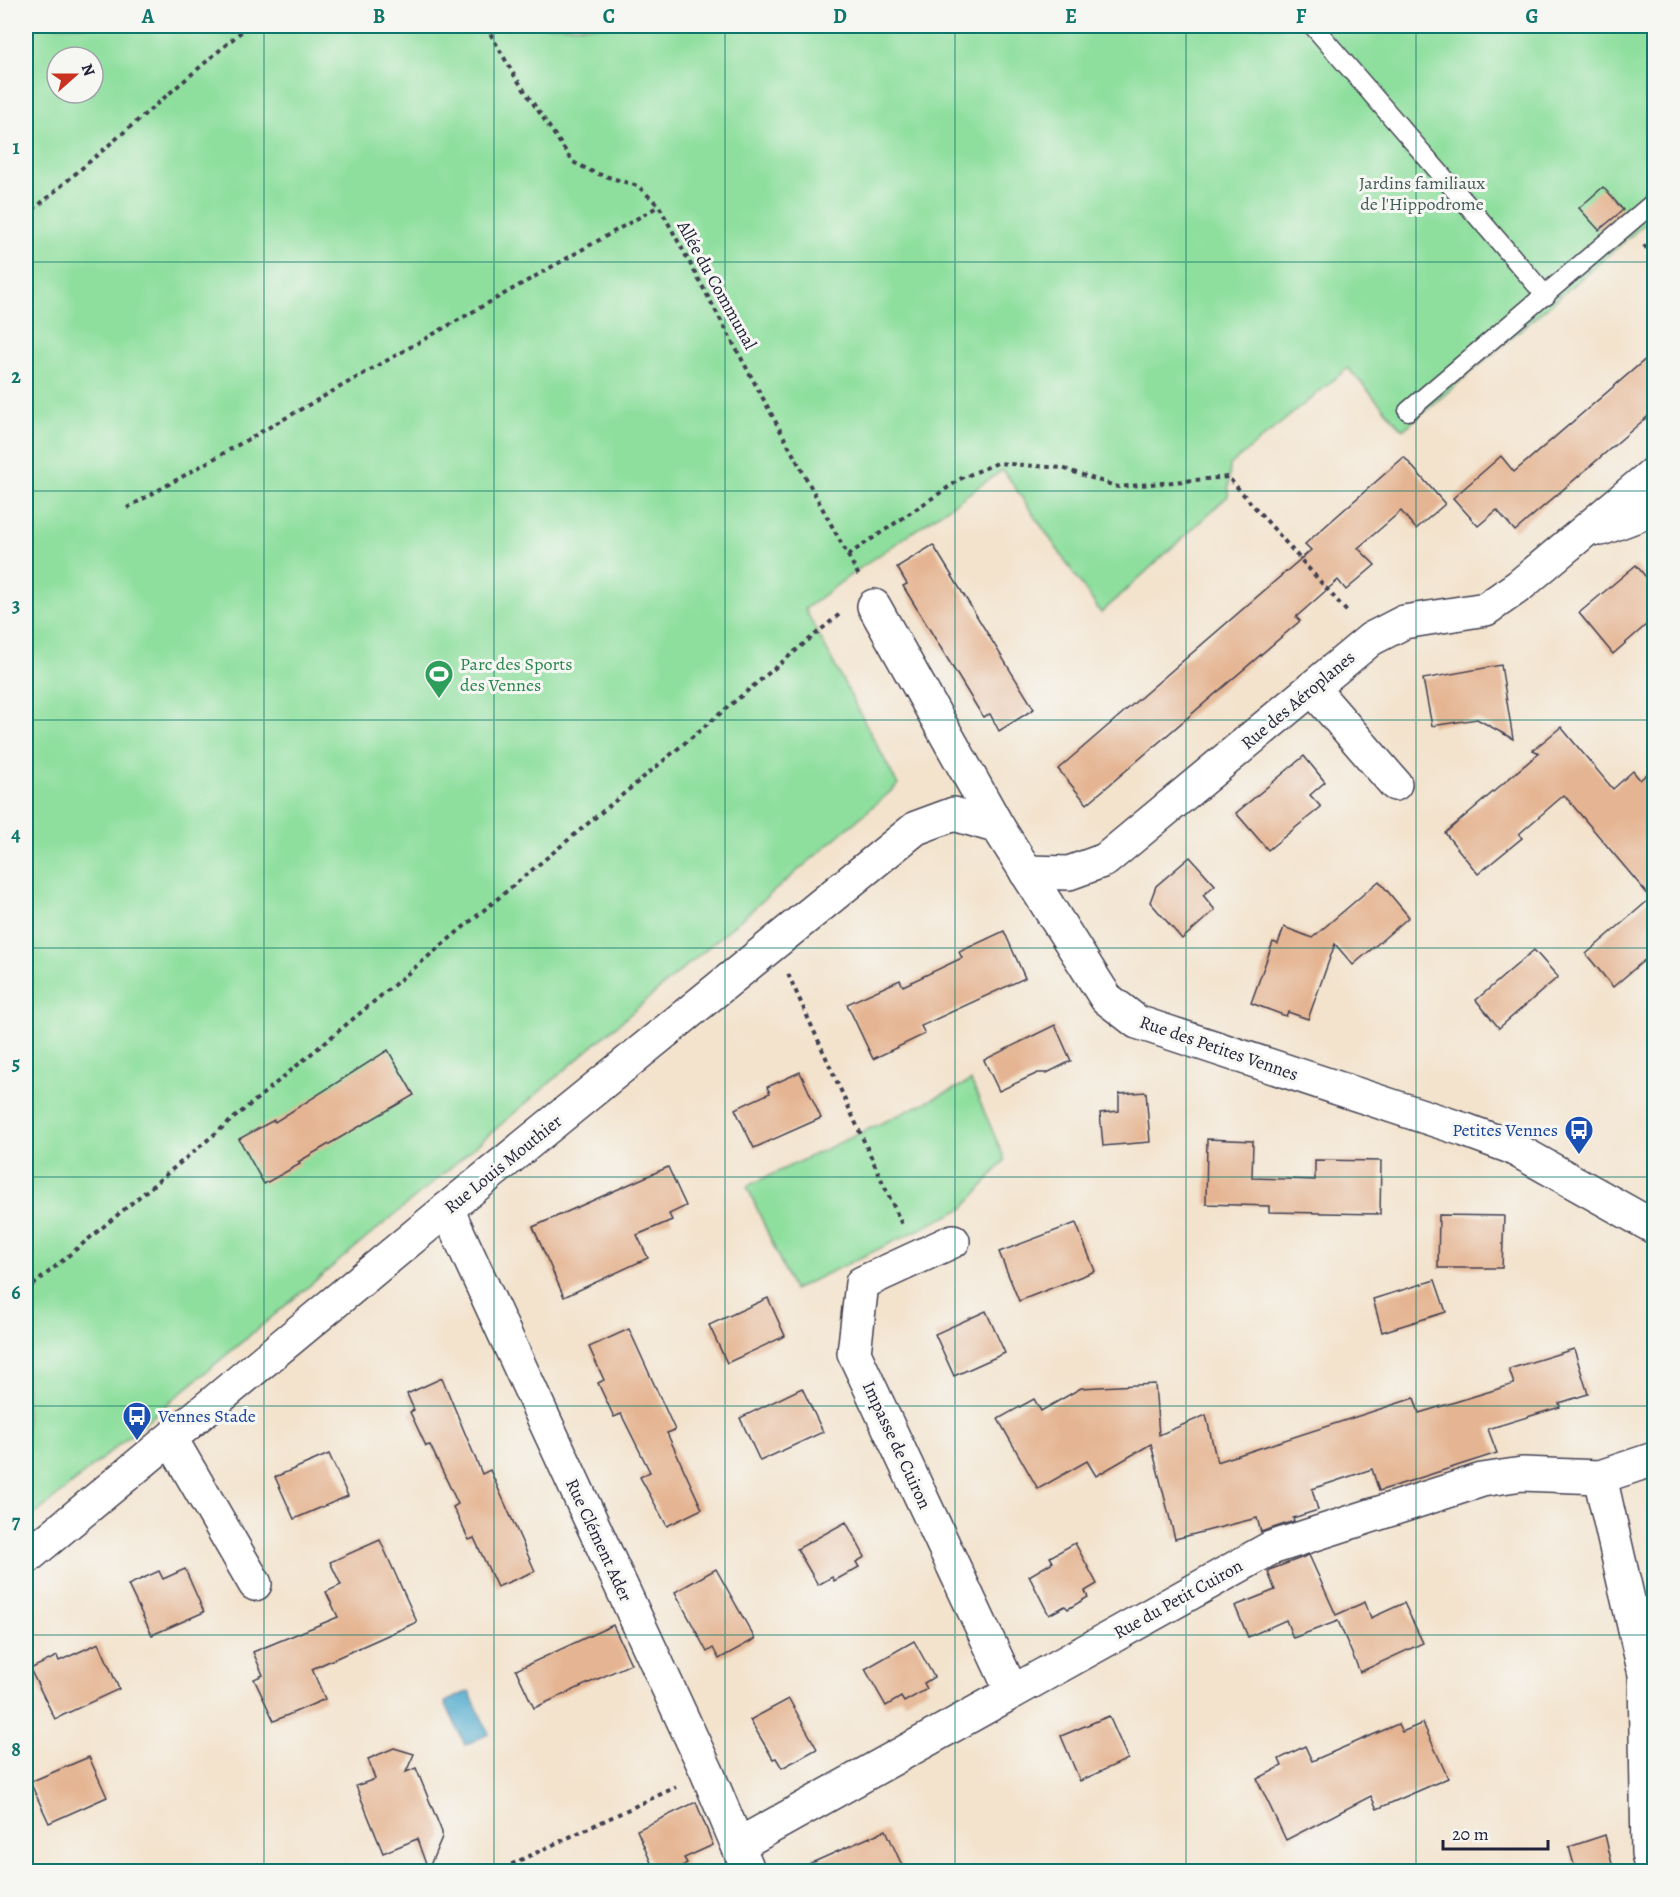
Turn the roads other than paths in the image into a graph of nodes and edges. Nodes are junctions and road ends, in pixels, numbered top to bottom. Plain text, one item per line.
1 (1313, 26) edge
2 (1654, 202) edge
3 (1546, 296) junction
4 (1408, 411) dead end
5 (1651, 492) edge
6 (871, 599) road end
7 (1312, 687) junction
8 (1395, 784) dead end
9 (998, 827) junction
10 (1026, 872) junction
11 (447, 1209) junction
12 (1654, 1227) edge
13 (953, 1241) dead end
14 (171, 1439) junction
15 (1654, 1459) edge
16 (1600, 1477) junction
17 (26, 1558) edge
18 (255, 1584) dead end
19 (1012, 1692) junction
20 (744, 1858) edge
21 (1652, 1872) edge

1 - 3 lane
2 - 3 lane
3 - 4 lane
5 - 7 street, Rue des Aéroplanes
6 - 9 street, Rue des Petites Vennes
7 - 8 street
7 - 10 street, Rue des Aéroplanes
9 - 10 street, Rue des Petites Vennes
9 - 11 street, Rue Louis Mouthier
10 - 12 street, Rue des Petites Vennes
11 - 14 street, Rue Louis Mouthier
11 - 20 street, Rue Clément Ader
13 - 19 street, Impasse de Cuiron
14 - 17 street, Rue Louis Mouthier
14 - 18 street
15 - 16 street, Rue du Petit Cuiron
16 - 19 street, Rue du Petit Cuiron
16 - 21 street
19 - 20 street, Rue du Petit Cuiron

